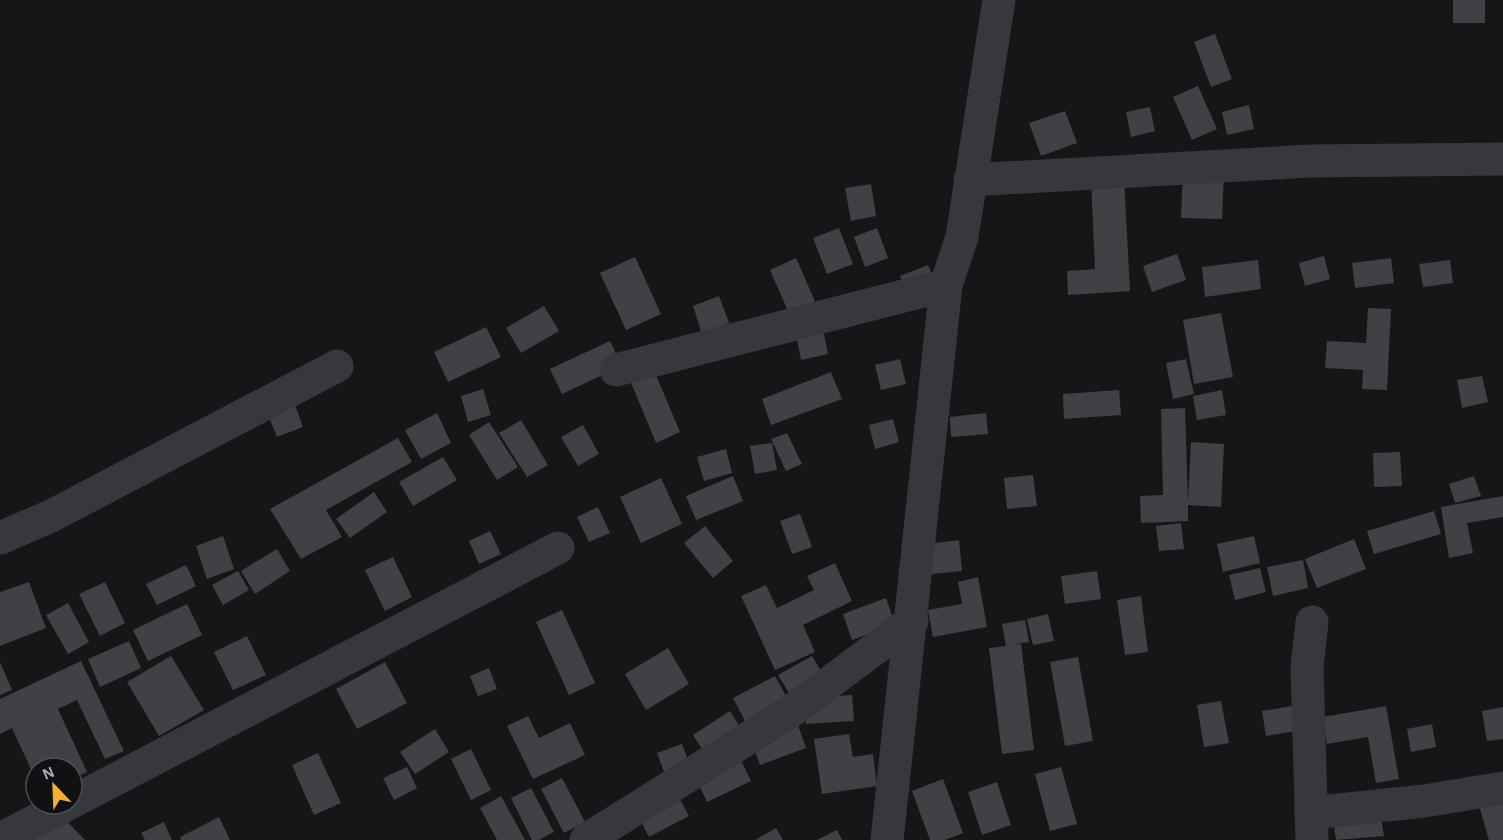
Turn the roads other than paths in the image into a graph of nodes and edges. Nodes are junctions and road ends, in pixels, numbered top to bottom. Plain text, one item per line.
1 (999, 0) edge
2 (1503, 159) edge
3 (970, 180) junction
4 (946, 285) junction
5 (337, 366) dead end
6 (616, 370) dead end
7 (0, 538) edge
8 (558, 548) dead end
9 (912, 621) junction
10 (1312, 621) dead end
11 (1503, 788) edge
12 (84, 796) edge
13 (45, 816) edge
14 (1312, 826) edge
15 (0, 840) edge
16 (586, 840) edge
17 (887, 840) edge

1 - 3 street
2 - 3 street
3 - 4 street
4 - 6 street
4 - 9 street
5 - 7 street
8 - 12 street
9 - 16 street
9 - 17 street
10 - 14 street
11 - 14 street
13 - 15 street

